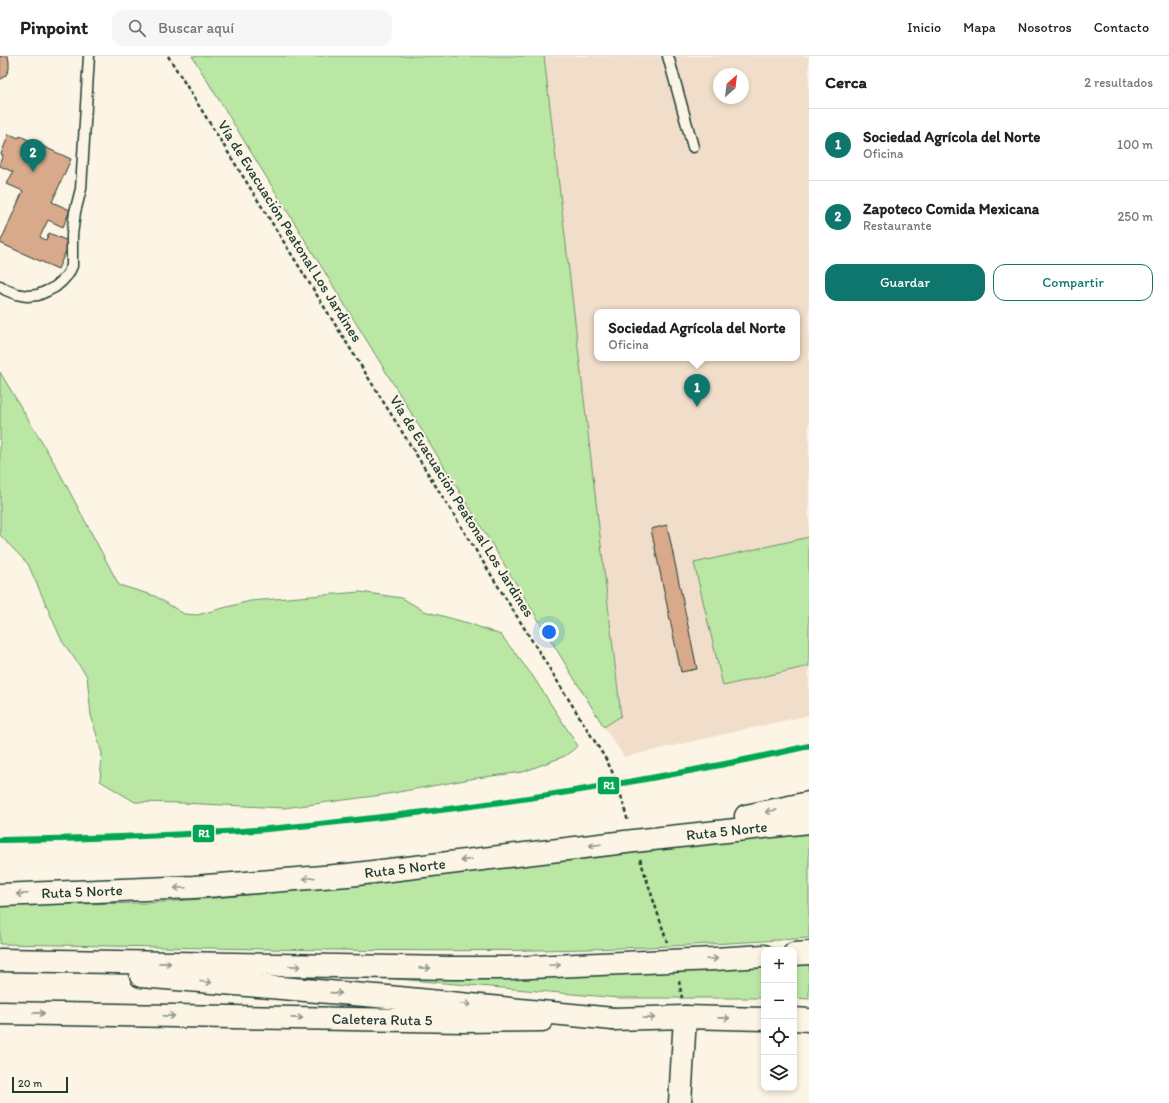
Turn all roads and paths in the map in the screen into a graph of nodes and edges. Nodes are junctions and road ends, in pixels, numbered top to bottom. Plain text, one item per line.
1 (89, 56) edge
2 (168, 56) edge
3 (668, 56) edge
4 (693, 147) dead end
5 (0, 286) edge
6 (809, 803) edge
7 (809, 822) edge
8 (634, 841) junction
9 (0, 895) edge
10 (809, 952) edge
11 (797, 954) edge
12 (761, 956) edge
13 (0, 960) edge
14 (673, 961) junction
15 (0, 964) edge
16 (0, 1013) edge
17 (685, 1017) junction
18 (613, 1018) junction
19 (761, 1019) edge
20 (797, 1019) edge
21 (809, 1020) edge
22 (680, 1103) edge

1 - 5 lane
2 - 8 path, Vía de Evacuación Peatonal Los Jardines
3 - 4 lane
6 -> 8 main road
7 - 8 main road, Ruta 5 Norte
8 -> 9 main road, Ruta 5 Norte
8 - 14 path, Vía de Evacuación Peatonal Los Jardines
10 - 11 main road
14 -> 12 main road
13 -> 14 main road
14 - 17 path, Vía de Evacuación Peatonal Los Jardines
15 -> 18 main road
16 -> 18 main road, Caletera Ruta 5
18 -> 17 main road, Caletera Ruta 5
17 -> 19 main road, Caletera Ruta 5
17 - 22 main road
20 - 21 main road

